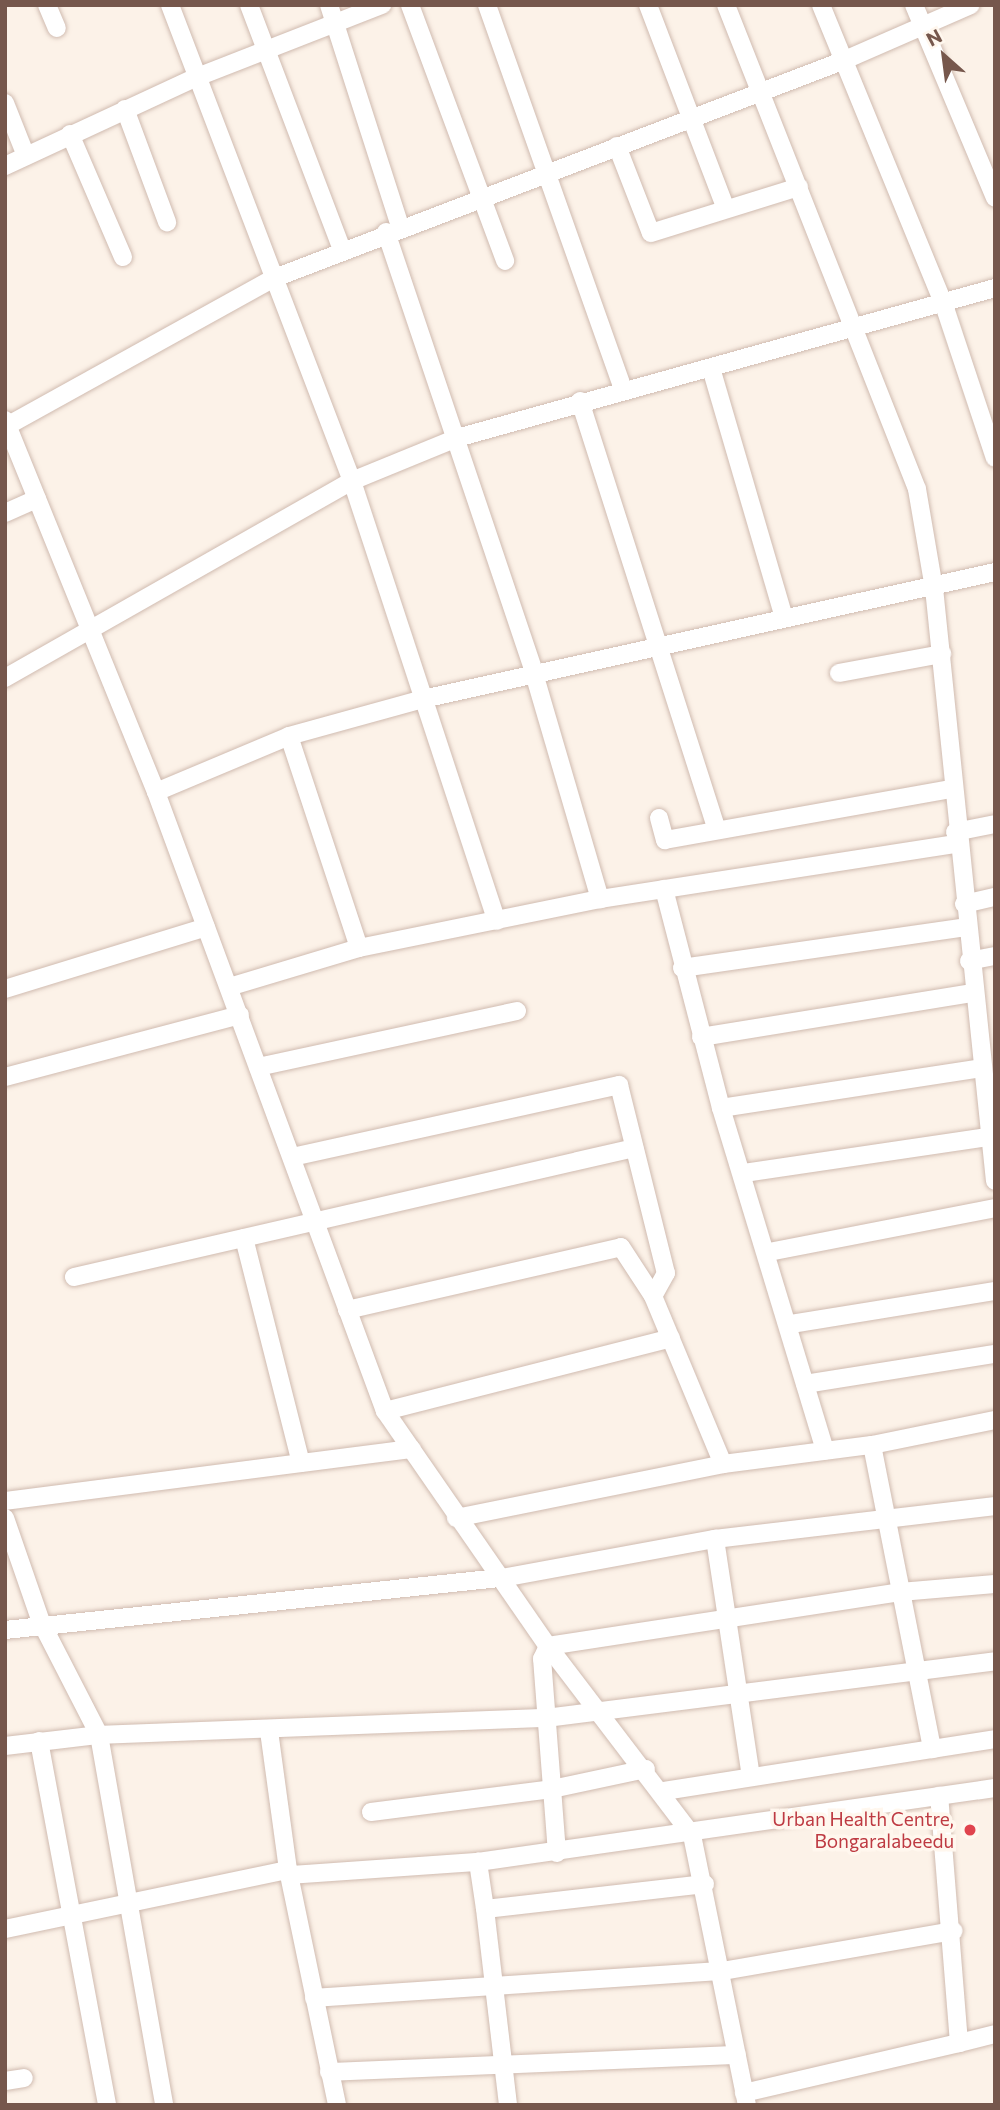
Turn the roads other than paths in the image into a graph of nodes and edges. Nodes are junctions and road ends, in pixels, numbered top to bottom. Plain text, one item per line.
1 (47, 5) edge
2 (170, 5) edge
3 (249, 5) edge
4 (329, 5) edge
5 (382, 5) edge
6 (410, 5) edge
7 (487, 5) edge
8 (648, 5) edge
9 (726, 5) edge
10 (821, 5) edge
11 (915, 5) edge
12 (971, 5) edge
13 (335, 23) junction
14 (924, 26) junction
15 (57, 28) dead end
16 (266, 51) junction
17 (845, 60) junction
18 (197, 78) junction
19 (761, 92) junction
20 (5, 103) edge
21 (125, 109) junction
22 (691, 116) junction
23 (70, 134) junction
24 (617, 146) junction
25 (26, 156) junction
26 (5, 166) edge
27 (549, 172) junction
28 (799, 187) junction
29 (480, 198) junction
30 (995, 198) edge
31 (726, 209) junction
32 (167, 222) dead end
33 (393, 229) junction
34 (342, 250) junction
35 (123, 257) dead end
36 (505, 261) dead end
37 (272, 279) junction
38 (995, 288) edge
39 (944, 305) junction
40 (856, 332) junction
41 (711, 368) junction
42 (623, 390) junction
43 (580, 401) junction
44 (6, 424) edge
45 (457, 438) junction
46 (995, 458) edge
47 (352, 481) junction
48 (37, 499) junction
49 (5, 513) edge
50 (995, 572) edge
51 (934, 588) junction
52 (784, 618) junction
53 (91, 625) junction
54 (654, 643) junction
55 (942, 654) junction
56 (533, 670) junction
57 (839, 673) dead end
58 (5, 678) edge
59 (423, 699) junction
60 (289, 736) junction
61 (951, 789) junction
62 (156, 792) junction
63 (659, 818) dead end
64 (995, 824) edge
65 (717, 830) junction
66 (956, 838) junction
67 (664, 889) junction
68 (995, 897) edge
69 (600, 899) junction
70 (964, 904) junction
71 (497, 921) junction
72 (206, 926) junction
73 (966, 927) junction
74 (359, 948) junction
75 (995, 956) edge
76 (969, 961) junction
77 (682, 968) junction
78 (229, 987) junction
79 (5, 989) edge
80 (974, 993) junction
81 (517, 1011) dead end
82 (240, 1015) junction
83 (987, 1024) edge
84 (701, 1037) junction
85 (258, 1067) junction
86 (5, 1077) edge
87 (987, 1079) edge
88 (720, 1108) junction
89 (989, 1137) junction
90 (634, 1149) junction
91 (292, 1157) junction
92 (744, 1173) junction
93 (995, 1181) edge
94 (995, 1208) edge
95 (315, 1221) junction
96 (244, 1238) junction
97 (769, 1252) junction
98 (74, 1278) dead end
99 (995, 1291) edge
100 (653, 1296) junction
101 (347, 1310) junction
102 (791, 1324) junction
103 (671, 1338) junction
104 (995, 1354) edge
105 (805, 1384) junction
106 (385, 1411) junction
107 (995, 1420) edge
108 (872, 1445) junction
109 (412, 1449) junction
110 (825, 1451) junction
111 (301, 1463) junction
112 (723, 1464) junction
113 (5, 1501) edge
114 (995, 1506) edge
115 (5, 1518) edge
116 (456, 1518) junction
117 (887, 1521) junction
118 (715, 1539) junction
119 (502, 1578) junction
120 (995, 1584) edge
121 (900, 1592) junction
122 (727, 1617) junction
123 (41, 1622) junction
124 (5, 1630) edge
125 (548, 1646) junction
126 (995, 1661) edge
127 (917, 1674) junction
128 (739, 1698) junction
129 (600, 1712) junction
130 (546, 1718) junction
131 (269, 1731) junction
132 (99, 1735) junction
133 (995, 1739) edge
134 (39, 1741) junction
135 (5, 1746) edge
136 (932, 1749) junction
137 (646, 1769) junction
138 (751, 1776) junction
139 (995, 1788) edge
140 (552, 1790) junction
141 (664, 1791) junction
142 (939, 1796) junction
143 (371, 1812) dead end
144 (692, 1835) junction
145 (557, 1853) junction
146 (478, 1862) junction
147 (289, 1872) junction
148 (705, 1884) junction
149 (132, 1898) junction
150 (485, 1909) junction
151 (75, 1913) junction
152 (5, 1929) edge
153 (954, 1931) junction
154 (722, 1971) junction
155 (496, 1983) junction
156 (314, 1998) junction
157 (995, 2034) edge
158 (958, 2043) junction
159 (737, 2055) junction
160 (505, 2064) junction
161 (330, 2072) junction
162 (24, 2078) dead end
163 (5, 2081) edge
164 (746, 2099) edge
165 (107, 2105) edge
166 (164, 2105) edge
167 (337, 2105) edge
168 (508, 2105) edge

1 - 15 street
2 - 18 street
3 - 16 street
4 - 13 street
5 - 13 street
6 - 29 street
7 - 27 street
8 - 22 street
9 - 19 street
10 - 17 street
11 - 14 street
12 - 14 street
13 - 16 street
13 - 33 street
14 - 17 street
14 - 30 street
16 - 18 street
16 - 34 street
17 - 19 street
17 - 39 street
18 - 21 street
18 - 37 street
19 - 22 street
19 - 28 street
20 - 25 street
21 - 23 street
21 - 32 street
22 - 24 street
22 - 31 street
23 - 25 street
23 - 35 street
24 - 27 street
24 - 31 street
25 - 26 street
27 - 29 street
27 - 42 street
28 - 31 street
28 - 40 street
29 - 33 street
29 - 36 street
33 - 34 street
33 - 45 street
34 - 37 street
37 - 44 street
37 - 47 street
38 - 39 street
39 - 40 street
39 - 46 street
40 - 41 street
40 - 51 street
41 - 42 street
41 - 52 street
42 - 43 street
43 - 45 street
43 - 54 street
44 - 48 street
45 - 47 street
45 - 56 street
47 - 53 street
47 - 59 street
48 - 49 street
48 - 53 street
50 - 51 street
51 - 52 street
51 - 55 street
52 - 54 street
53 - 58 street
53 - 62 street
54 - 56 street
54 - 65 street
55 - 57 street
55 - 61 street
56 - 59 street
56 - 69 street
59 - 60 street
59 - 71 street
60 - 62 street
60 - 74 street
61 - 65 street
61 - 66 street
62 - 72 street
63 - 65 street
64 - 66 street
66 - 67 street
66 - 70 street
67 - 69 street
67 - 77 street
68 - 70 street
69 - 71 street
70 - 73 street
71 - 74 street
72 - 78 street
72 - 79 street
73 - 76 street
73 - 77 street
74 - 78 street
75 - 76 street
76 - 80 street
77 - 84 street
78 - 82 street
80 - 83 street
80 - 84 street
81 - 85 street
82 - 85 street
82 - 86 street
83 - 87 street
84 - 88 street
85 - 91 street
87 - 88 street
87 - 89 street
88 - 92 street
89 - 92 street
89 - 93 street
90 - 91 street
90 - 95 street
90 - 100 street
91 - 95 street
92 - 97 street
94 - 97 street
95 - 96 street
95 - 101 street
96 - 98 street
96 - 111 street
97 - 102 street
99 - 102 street
100 - 101 street
100 - 103 street
101 - 106 street
102 - 105 street
103 - 106 street
103 - 112 street
104 - 105 street
105 - 110 street
106 - 109 street
107 - 108 street
108 - 110 street
108 - 117 street
109 - 111 street
109 - 116 street
110 - 112 street
111 - 113 street
112 - 116 street
114 - 117 street
115 - 123 street
116 - 119 street
117 - 118 street
117 - 121 street
118 - 119 street
118 - 122 street
119 - 123 street
119 - 125 street
120 - 121 street
121 - 122 street
121 - 127 street
122 - 125 street
122 - 128 street
123 - 124 street
123 - 132 street
125 - 129 street
125 - 130 street
126 - 127 street
127 - 128 street
127 - 136 street
128 - 129 street
128 - 138 street
129 - 130 street
129 - 137 street
130 - 131 street
130 - 140 street
131 - 132 street
131 - 147 street
132 - 134 street
132 - 149 street
133 - 136 street
134 - 135 street
134 - 151 street
136 - 138 street
137 - 140 street
137 - 141 street
138 - 141 street
139 - 142 street
140 - 143 street
140 - 145 street
141 - 144 street
142 - 144 street
142 - 153 street
144 - 145 street
144 - 148 street
145 - 146 street
146 - 147 street
146 - 150 street
147 - 149 street
147 - 156 street
148 - 150 street
148 - 154 street
149 - 151 street
149 - 166 street
150 - 155 street
151 - 152 street
151 - 165 street
153 - 154 street
153 - 158 street
154 - 155 street
154 - 159 street
155 - 156 street
155 - 160 street
156 - 161 street
157 - 158 street
158 - 164 street
159 - 160 street
159 - 164 street
160 - 161 street
160 - 168 street
161 - 167 street
162 - 163 street

